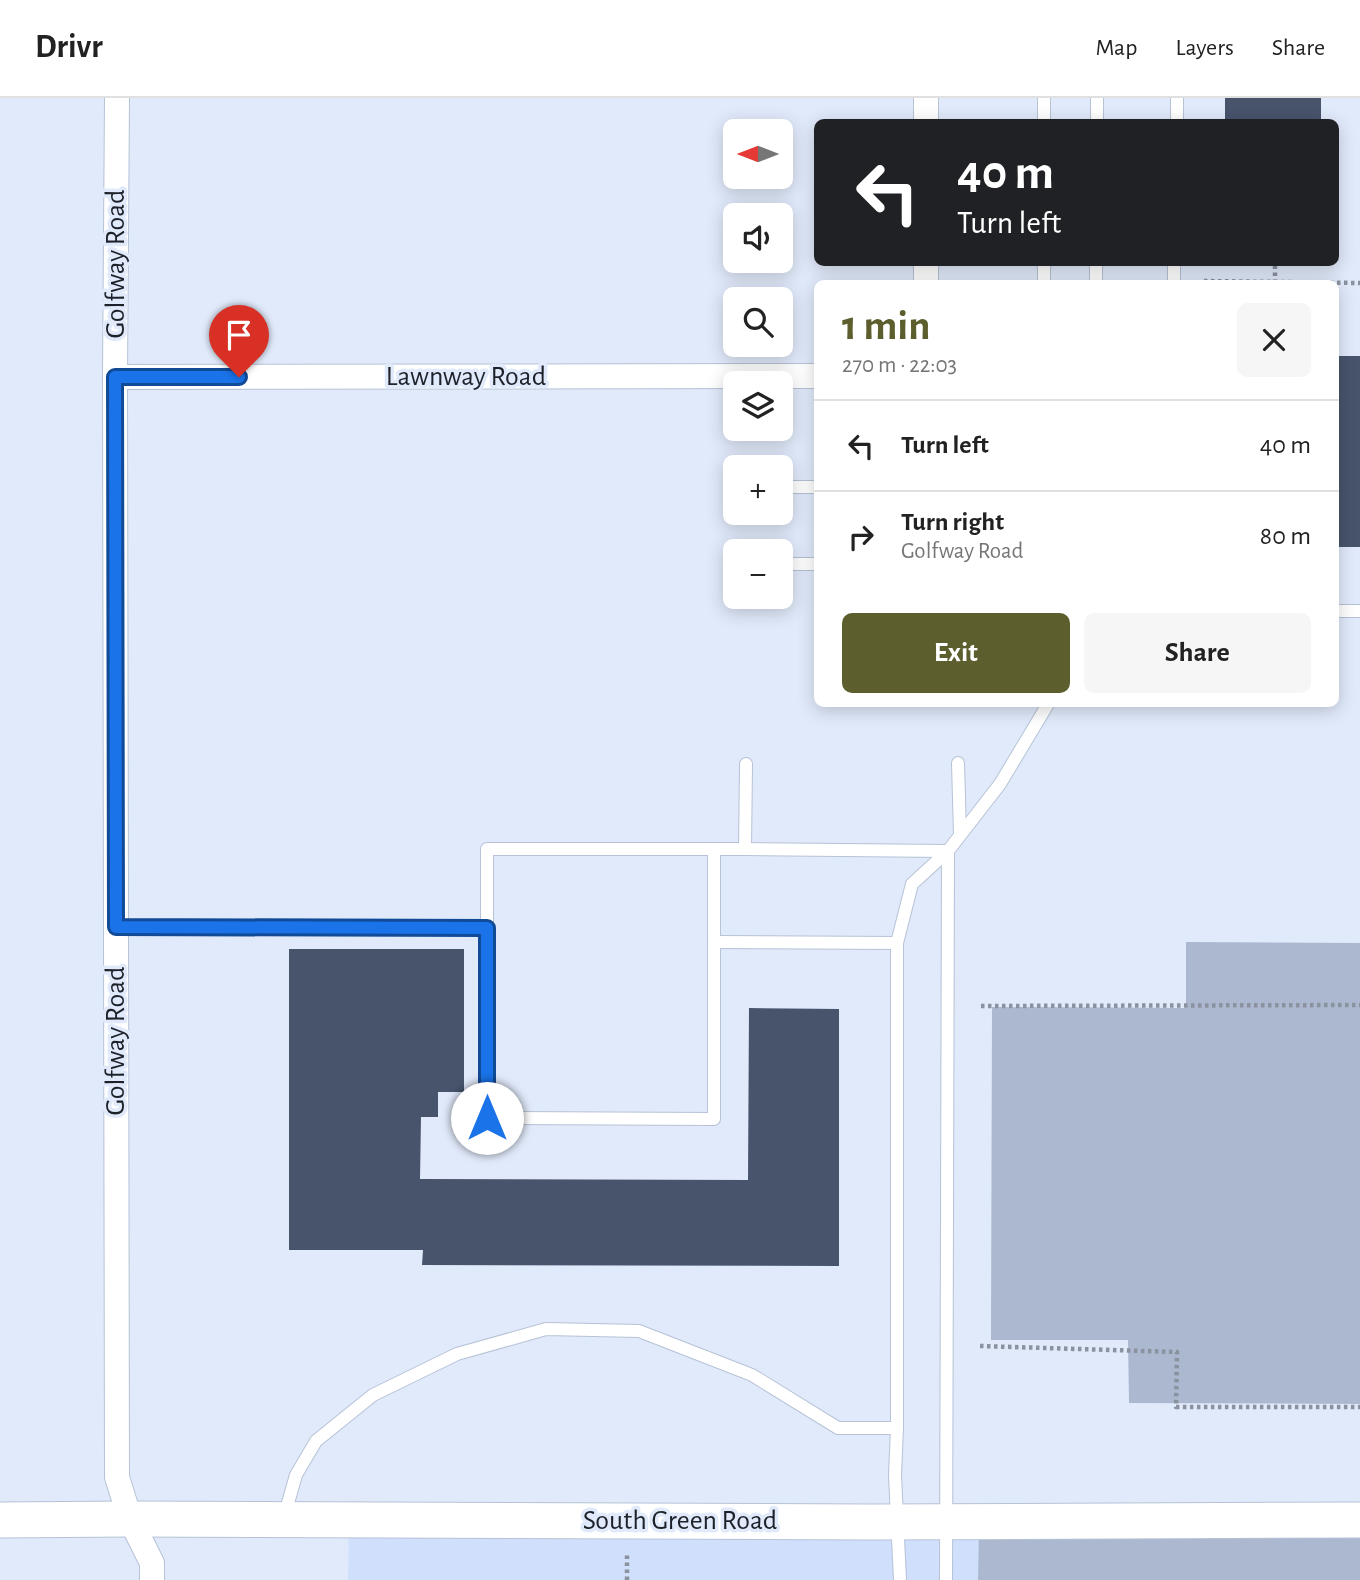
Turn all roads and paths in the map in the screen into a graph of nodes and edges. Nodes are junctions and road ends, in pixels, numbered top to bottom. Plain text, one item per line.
1 (117, 98) edge
2 (926, 98) edge
3 (1044, 98) edge
4 (1097, 98) edge
5 (1177, 98) edge
6 (926, 119) edge
7 (1044, 119) edge
8 (1097, 119) edge
9 (1177, 119) edge
10 (1339, 283) edge
11 (1360, 283) edge
12 (814, 376) edge
13 (115, 377) junction
14 (793, 487) edge
15 (814, 487) edge
16 (793, 564) edge
17 (814, 564) edge
18 (1339, 611) edge
19 (1360, 611) edge
20 (1046, 707) edge
21 (958, 762) dead end
22 (746, 764) dead end
23 (960, 834) junction
24 (714, 849) junction
25 (745, 849) junction
26 (948, 850) junction
27 (116, 927) junction
28 (487, 928) junction
29 (714, 942) junction
30 (897, 943) junction
31 (1360, 1005) edge
32 (981, 1006) dead end
33 (980, 1346) dead end
34 (1360, 1407) edge
35 (897, 1428) junction
36 (130, 1519) junction
37 (0, 1520) edge
38 (283, 1520) junction
39 (1360, 1520) edge
40 (945, 1521) junction
41 (897, 1522) junction
42 (626, 1554) dead end
43 (152, 1580) edge
44 (626, 1580) edge
45 (900, 1580) edge
46 (946, 1580) edge

1 - 13 street, Golfway Road
2 - 6 street
3 - 7 lane
4 - 8 lane
5 - 9 lane
10 - 11 path
12 - 13 street, Lawnway Road
13 - 27 street, Golfway Road
14 - 15 lane
16 - 17 lane
18 - 19 lane
20 - 23 lane
21 - 23 lane
22 - 25 lane
23 - 26 lane
24 - 25 lane
24 - 28 lane
24 - 29 lane
25 - 26 lane
26 - 30 lane
26 - 40 lane
27 - 28 lane
27 - 36 street, Golfway Road
28 - 29 lane
29 - 30 lane
30 - 35 lane
31 - 32 path
33 - 34 path
35 - 38 lane
35 - 41 lane
36 - 37 main road, South Green Road
36 - 38 main road, South Green Road
36 - 43 street, Golfway Road
38 - 41 main road, South Green Road
39 - 40 main road, South Green Road
40 - 41 main road, South Green Road
40 - 46 lane
41 - 45 lane
42 - 44 path

